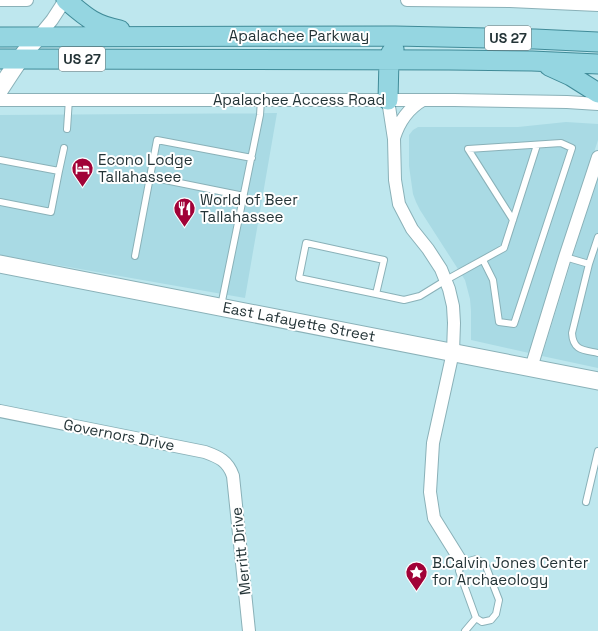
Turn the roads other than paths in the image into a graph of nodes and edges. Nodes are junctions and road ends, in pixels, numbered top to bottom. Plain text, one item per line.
1 (0, 0) edge
2 (27, 0) edge
3 (66, 0) edge
4 (407, 0) edge
5 (598, 5) edge
6 (161, 36) junction
7 (0, 37) edge
8 (38, 37) junction
9 (419, 37) junction
10 (598, 42) edge
11 (0, 59) edge
12 (20, 59) junction
13 (389, 59) junction
14 (532, 61) junction
15 (598, 64) edge
16 (0, 89) edge
17 (598, 93) edge
18 (69, 99) junction
19 (0, 100) edge
20 (261, 100) junction
21 (388, 100) junction
22 (423, 100) junction
23 (598, 104) edge
24 (67, 129) dead end
25 (394, 139) junction
26 (537, 145) junction
27 (64, 148) dead end
28 (598, 157) edge
29 (252, 158) junction
30 (0, 160) edge
31 (59, 171) junction
32 (150, 178) junction
33 (244, 196) junction
34 (0, 202) edge
35 (513, 220) junction
36 (598, 237) edge
37 (135, 256) dead end
38 (565, 257) junction
39 (483, 260) junction
40 (0, 264) edge
41 (589, 264) junction
42 (446, 280) junction
43 (376, 294) junction
44 (221, 307) junction
45 (452, 352) junction
46 (598, 353) edge
47 (531, 368) junction
48 (598, 381) edge
49 (0, 411) edge
50 (598, 451) edge
51 (231, 470) joint
52 (586, 502) dead end
53 (462, 563) junction
54 (476, 618) junction
55 (248, 631) edge
56 (465, 631) edge

1 - 2 street
3 - 6 main road
3 - 8 street
4 - 5 street
6 - 8 main road, Apalachee Parkway / US 27
6 - 9 main road, Apalachee Parkway / US 27
7 - 8 main road, Apalachee Parkway / US 27
8 - 12 street
9 - 10 main road, Apalachee Parkway / US 27
9 - 13 main road
11 - 12 main road, Apalachee Parkway / US 27
12 - 13 main road, Apalachee Parkway / US 27
12 - 16 street
13 - 14 main road, Apalachee Parkway / US 27
13 - 21 main road
14 - 15 main road, Apalachee Parkway / US 27
14 - 17 main road
18 - 19 street, Apalachee Access Road
18 - 20 street, Apalachee Access Road
18 - 24 lane
20 - 21 street, Apalachee Access Road
20 - 29 lane
21 - 22 street, Apalachee Access Road
21 - 25 street
22 - 23 street, Apalachee Access Road
22 - 25 street
25 - 42 street
26 - 35 lane
26 - 35 lane
26 - 39 lane
27 - 31 lane
28 - 38 street
29 - 32 lane
29 - 33 lane
30 - 31 lane
31 - 34 lane
32 - 33 lane
32 - 37 lane
33 - 44 lane
35 - 39 lane
36 - 41 lane
38 - 41 lane
38 - 47 street
39 - 42 lane
40 - 44 street, East Lafayette Street
41 - 46 lane
42 - 43 lane
42 - 45 street
43 - 43 lane
44 - 45 street, East Lafayette Street
45 - 47 street, East Lafayette Street
45 - 53 street
47 - 48 street, East Lafayette Street
49 - 51 street, Governors Drive
50 - 52 lane
51 - 55 street, Merritt Drive
53 - 54 lane
53 - 54 lane
54 - 56 lane

